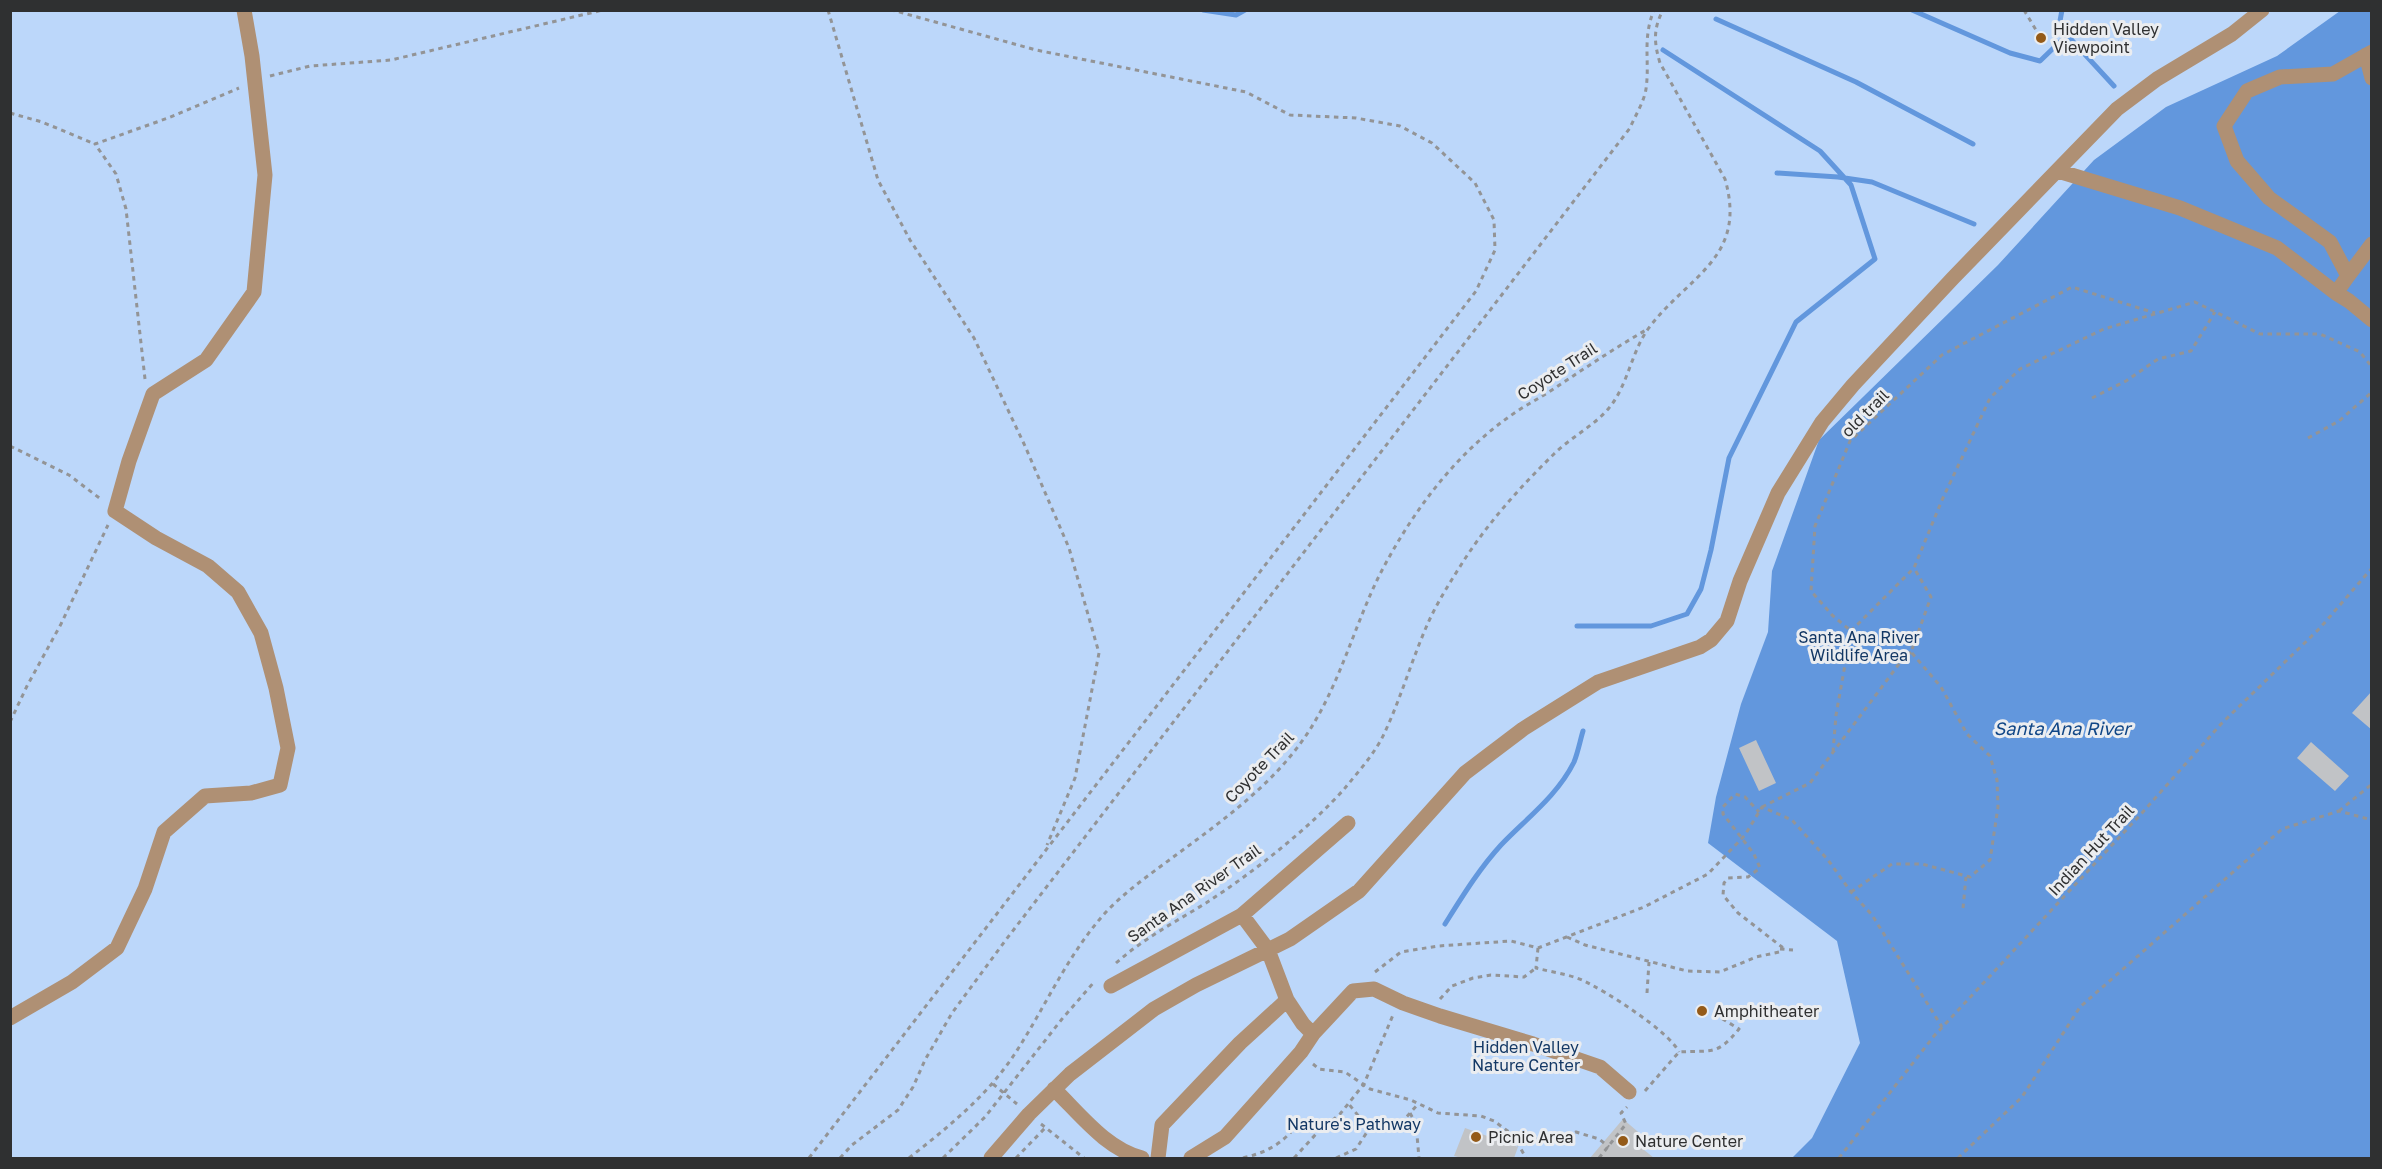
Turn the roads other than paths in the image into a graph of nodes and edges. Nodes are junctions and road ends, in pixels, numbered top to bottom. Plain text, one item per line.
1 (244, 10) edge
2 (2262, 10) edge
3 (2369, 53) edge
4 (2372, 78) edge
5 (2058, 171) junction
6 (2372, 244) edge
7 (2348, 276) junction
8 (2336, 293) junction
9 (2372, 320) edge
10 (1348, 823) dead end
11 (1242, 915) junction
12 (1268, 950) junction
13 (1105, 982) road end
14 (1287, 1000) junction
15 (10, 1018) edge
16 (1313, 1034) junction
17 (1054, 1089) junction
18 (1635, 1098) road end
19 (991, 1158) edge
20 (1142, 1158) edge
21 (1158, 1158) edge
22 (1191, 1158) edge

1 - 15 lane
2 - 5 lane
3 - 4 lane
3 - 7 lane
5 - 8 lane
5 - 12 lane
6 - 7 lane
7 - 8 lane
8 - 9 lane
10 - 11 lane
11 - 12 lane
11 - 13 lane
12 - 14 lane
12 - 17 lane
14 - 16 lane
14 - 21 lane
16 - 18 lane
16 - 22 lane
17 - 19 lane
17 - 20 lane

